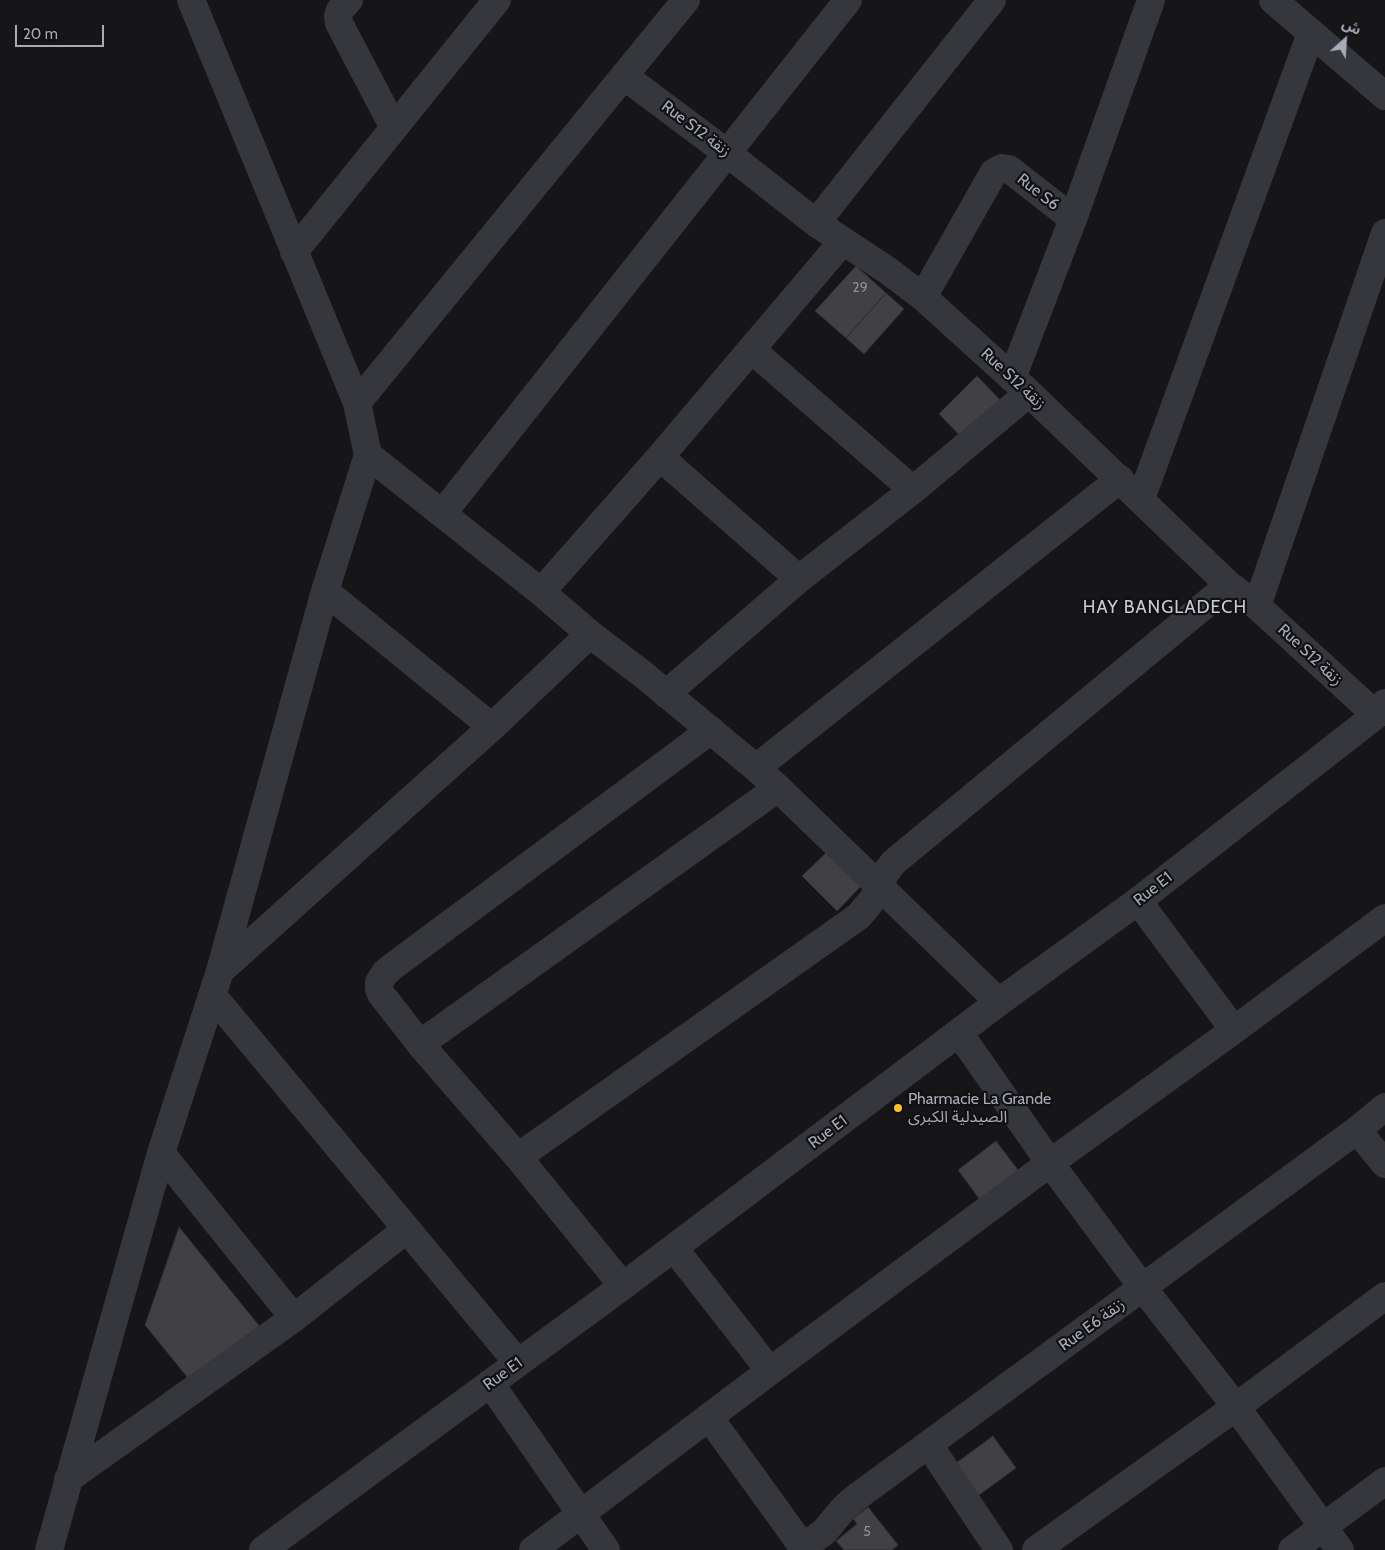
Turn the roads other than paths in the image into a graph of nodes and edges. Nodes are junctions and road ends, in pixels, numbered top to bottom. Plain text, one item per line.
1 (190, 0) edge
2 (350, 0) edge
3 (497, 0) edge
4 (686, 0) edge
5 (848, 0) edge
6 (992, 0) edge
7 (1151, 0) edge
8 (1273, 0) edge
9 (1311, 33) junction
10 (624, 76) junction
11 (1385, 96) edge
12 (394, 128) junction
13 (727, 153) junction
14 (1073, 219) junction
15 (816, 223) junction
16 (1385, 233) edge
17 (843, 241) junction
18 (294, 252) junction
19 (923, 297) junction
20 (752, 350) junction
21 (1021, 385) junction
22 (358, 403) junction
23 (368, 455) junction
24 (660, 457) junction
25 (1120, 479) junction
26 (913, 490) junction
27 (1141, 499) junction
28 (442, 514) junction
29 (799, 579) junction
30 (1229, 585) junction
31 (325, 591) junction
32 (541, 592) junction
33 (1257, 606) junction
34 (590, 634) junction
35 (666, 694) junction
36 (1380, 709) edge
37 (492, 727) junction
38 (711, 730) junction
39 (756, 768) junction
40 (778, 788) junction
41 (880, 886) junction
42 (1138, 901) junction
43 (1385, 918) edge
44 (216, 983) junction
45 (1000, 1002) junction
46 (1234, 1030) junction
47 (959, 1033) junction
48 (420, 1044) junction
49 (1385, 1107) edge
50 (1357, 1130) junction
51 (162, 1153) junction
52 (518, 1157) junction
53 (1050, 1163) junction
54 (1385, 1164) edge
55 (407, 1229) junction
56 (674, 1248) junction
57 (623, 1286) junction
58 (1143, 1288) junction
59 (1385, 1296) edge
60 (294, 1318) junction
61 (518, 1363) junction
62 (770, 1371) junction
63 (490, 1383) junction
64 (1236, 1406) junction
65 (710, 1417) junction
66 (929, 1445) junction
67 (68, 1479) junction
68 (1385, 1481) edge
69 (581, 1514) junction
70 (1323, 1528) junction
71 (804, 1549) edge
72 (49, 1550) edge
73 (264, 1550) edge
74 (532, 1550) edge
75 (606, 1550) edge
76 (999, 1550) edge
77 (1036, 1550) edge
78 (1292, 1550) edge
79 (1340, 1550) edge

1 - 18 street
2 - 12 street
3 - 12 street
4 - 10 street
5 - 13 street
6 - 15 street
7 - 14 street
8 - 9 street
9 - 11 street
9 - 27 street
10 - 13 street, Rue S12 زنقة
10 - 22 street
12 - 18 street
13 - 15 street, Rue S12 زنقة
13 - 28 street
14 - 19 street, Rue S6
14 - 21 street
15 - 17 street, Rue S12 زنقة
16 - 33 street
17 - 19 street, Rue S12 زنقة
17 - 20 street
18 - 22 street
19 - 21 street, Rue S12 زنقة
20 - 24 street
20 - 26 street
21 - 25 street, Rue S12 زنقة
21 - 26 street
22 - 23 street
23 - 28 street
23 - 31 street
24 - 29 street
24 - 32 street
25 - 27 street, Rue S12 زنقة
25 - 39 street
26 - 29 street
27 - 30 street, Rue S12 زنقة
28 - 32 street
29 - 35 street
30 - 33 street, Rue S12 زنقة
30 - 41 street
31 - 37 street
31 - 44 street
32 - 34 street
33 - 36 street, Rue S12 زنقة
34 - 35 street
34 - 37 street
35 - 38 street
36 - 42 street, Rue E1
37 - 44 street
38 - 39 street
38 - 48 street
39 - 40 street
40 - 41 street
40 - 48 street
41 - 45 street
41 - 52 street
42 - 45 street, Rue E1
42 - 46 street
43 - 46 street
44 - 51 street
44 - 55 street
45 - 47 street, Rue E1
46 - 53 street
47 - 53 street
47 - 56 street, Rue E1
48 - 52 street
49 - 50 street, Rue E6 زنقة
50 - 54 street
50 - 58 street, Rue E6 زنقة
51 - 60 street
51 - 67 street
52 - 57 street
53 - 58 street
53 - 62 street
55 - 60 street
55 - 61 street
56 - 57 street, Rue E1
56 - 62 street
57 - 61 street, Rue E1
58 - 64 street
58 - 66 street, Rue E6 زنقة
59 - 64 street
60 - 67 street
61 - 63 street, Rue E1
62 - 65 street
63 - 69 street
63 - 73 street, Rue E1
64 - 70 street
64 - 77 street
65 - 69 street
65 - 71 street
66 - 71 street, Rue E6 زنقة
66 - 76 street
67 - 72 street
68 - 70 street
69 - 74 street
69 - 75 street
70 - 78 street
70 - 79 street

